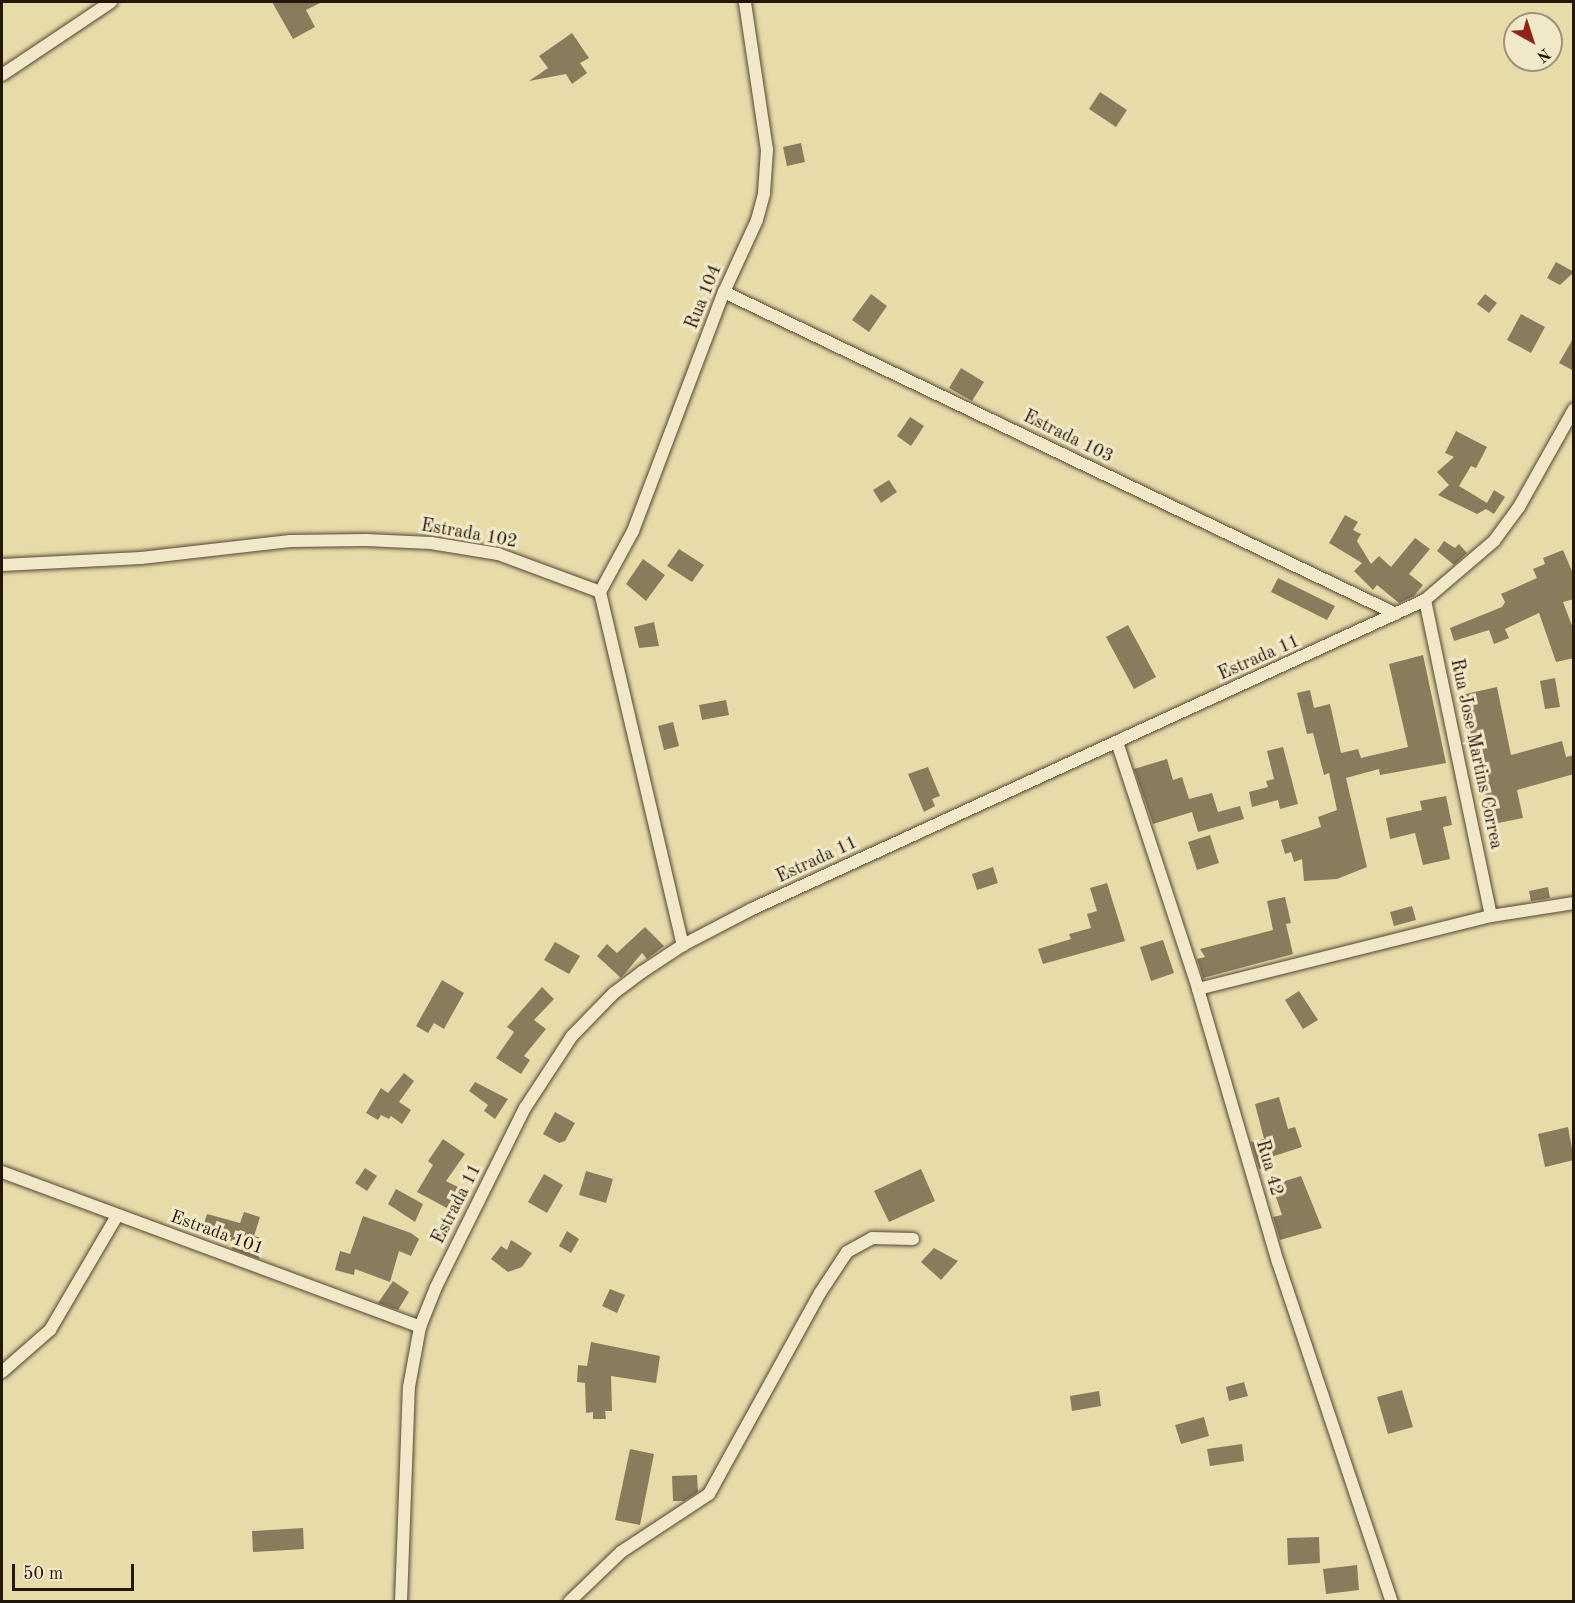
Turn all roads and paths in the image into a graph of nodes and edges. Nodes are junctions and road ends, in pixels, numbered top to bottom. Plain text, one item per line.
1 (111, 2) edge
2 (745, 2) edge
3 (2, 75) edge
4 (724, 292) junction
5 (1574, 409) edge
6 (2, 566) edge
7 (600, 592) junction
8 (1425, 600) junction
9 (1396, 614) junction
10 (1117, 742) junction
11 (1574, 903) edge
12 (1491, 916) junction
13 (683, 945) junction
14 (1198, 989) junction
15 (2, 1172) edge
16 (117, 1216) junction
17 (914, 1239) dead end
18 (420, 1328) junction
19 (2, 1372) edge
20 (400, 1602) edge
21 (569, 1602) edge
22 (1392, 1602) edge

1 - 3 street
2 - 4 street, Rua 104
4 - 7 street, Rua 104
4 - 9 street, Estrada 103
5 - 8 street, Estrada 11
6 - 7 street, Estrada 102
7 - 13 street
8 - 9 street, Estrada 11
8 - 12 street, Rua Jose Martins Correa
9 - 10 street, Estrada 11
10 - 13 street, Estrada 11
10 - 14 street, Rua 42
11 - 12 street
12 - 14 street
13 - 18 street, Estrada 11
14 - 22 street, Rua 42
15 - 16 street, Estrada 101
16 - 18 street, Estrada 101
16 - 19 street
17 - 21 street
18 - 20 street, Estrada 11

